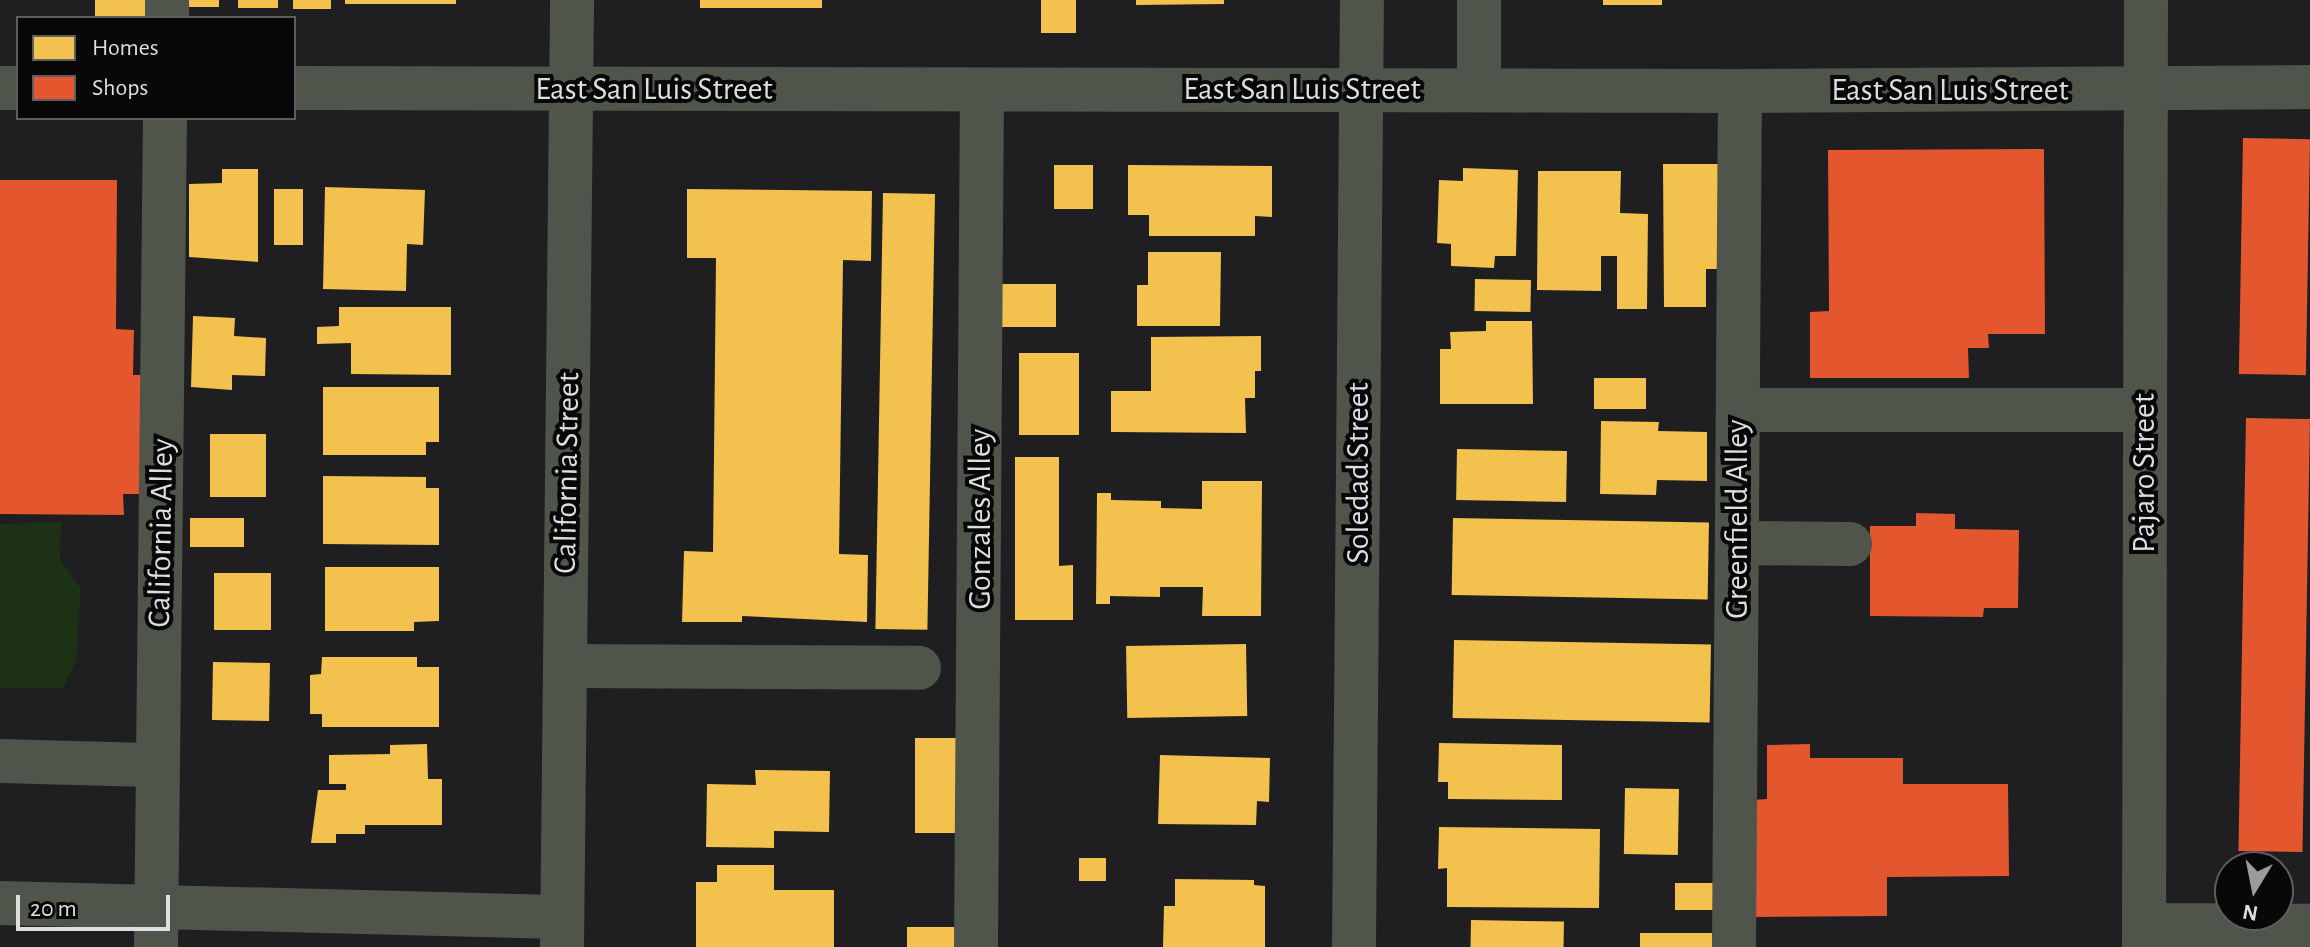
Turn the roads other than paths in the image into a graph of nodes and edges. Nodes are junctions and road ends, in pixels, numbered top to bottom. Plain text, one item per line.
1 (572, 0) edge
2 (1362, 0) edge
3 (1479, 0) edge
4 (2146, 0) edge
5 (2310, 87) edge
6 (296, 88) edge
7 (572, 89) junction
8 (1362, 89) junction
9 (1479, 89) junction
10 (2145, 89) junction
11 (982, 91) junction
12 (1740, 91) junction
13 (165, 120) edge
14 (1738, 410) junction
15 (2144, 410) junction
16 (1737, 543) junction
17 (1850, 544) dead end
18 (565, 666) junction
19 (919, 668) dead end
20 (0, 761) edge
21 (158, 765) junction
22 (0, 903) edge
23 (2310, 926) edge
24 (156, 927) edge
25 (562, 932) edge
26 (2144, 936) edge
27 (2265, 936) edge
28 (976, 947) edge
29 (1354, 947) edge
30 (1734, 947) edge

1 - 7 street, California Street
2 - 8 street, Soledad Street
3 - 9 street
4 - 10 street, Pajaro Street
5 - 10 street, East San Luis Street
6 - 7 street, East San Luis Street
7 - 11 street, East San Luis Street
7 - 18 street, California Street
8 - 9 street, East San Luis Street
8 - 11 street, East San Luis Street
8 - 29 street, Soledad Street
9 - 12 street, East San Luis Street
10 - 12 street, East San Luis Street
10 - 15 street, Pajaro Street
11 - 28 street, Gonzales Alley
12 - 14 street, Greenfield Alley
13 - 21 street, California Alley
14 - 15 street
14 - 16 street, Greenfield Alley
15 - 26 street, Pajaro Street
16 - 17 street
16 - 30 street, Greenfield Alley
18 - 19 street
18 - 25 street, California Street
20 - 21 street
21 - 24 street, California Alley
22 - 24 street
23 - 27 street
24 - 25 street
26 - 27 street

